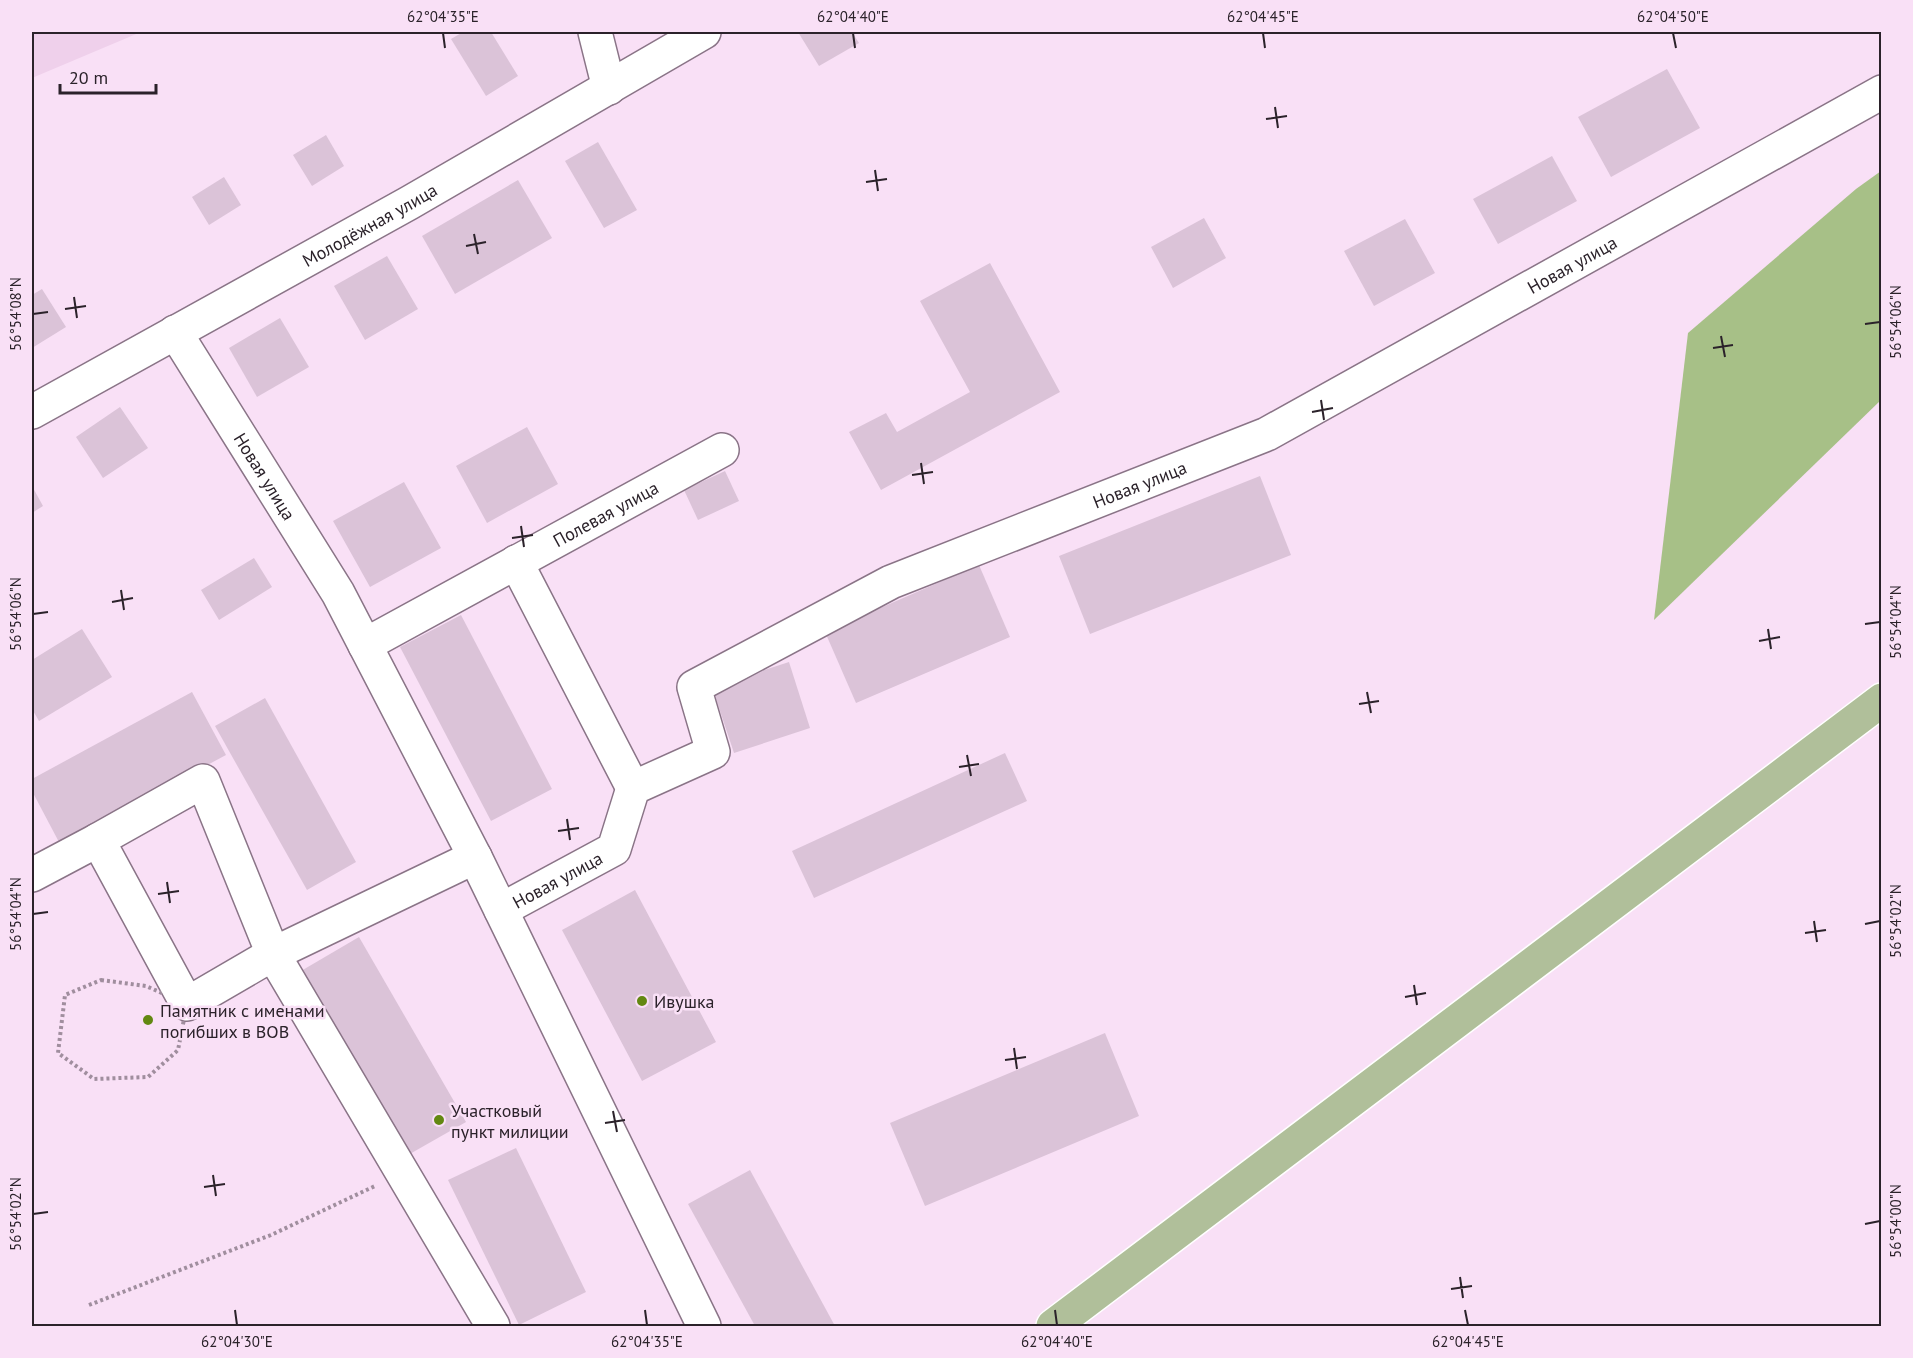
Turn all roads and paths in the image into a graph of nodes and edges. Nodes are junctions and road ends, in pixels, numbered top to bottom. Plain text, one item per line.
1 (595, 32) edge
2 (704, 32) edge
3 (609, 88) junction
4 (1881, 92) edge
5 (175, 332) junction
6 (32, 412) edge
7 (722, 450) dead end
8 (516, 562) junction
9 (365, 645) junction
10 (1881, 700) edge
11 (633, 788) junction
12 (98, 840) junction
13 (475, 857) junction
14 (32, 875) edge
15 (501, 910) junction
16 (273, 954) junction
17 (187, 1004) junction
18 (403, 1173) junction
19 (89, 1305) dead end
20 (493, 1326) edge
21 (704, 1326) edge
22 (1053, 1326) edge

1 - 3 street
2 - 3 street, Молодёжная улица
3 - 5 street, Молодёжная улица
4 - 11 street, Новая улица
5 - 6 street, Молодёжная улица
5 - 9 street, Новая улица
7 - 8 street, Полевая улица
8 - 9 street, Полевая улица
8 - 11 street
9 - 13 street, Новая улица
10 - 22 main road
11 - 15 street, Новая улица
12 - 14 street
12 - 16 street
12 - 17 street
13 - 15 street, Новая улица
13 - 16 street
15 - 21 street, Новая улица
16 - 17 street
16 - 18 street
17 - 17 path
18 - 19 path
18 - 20 street

